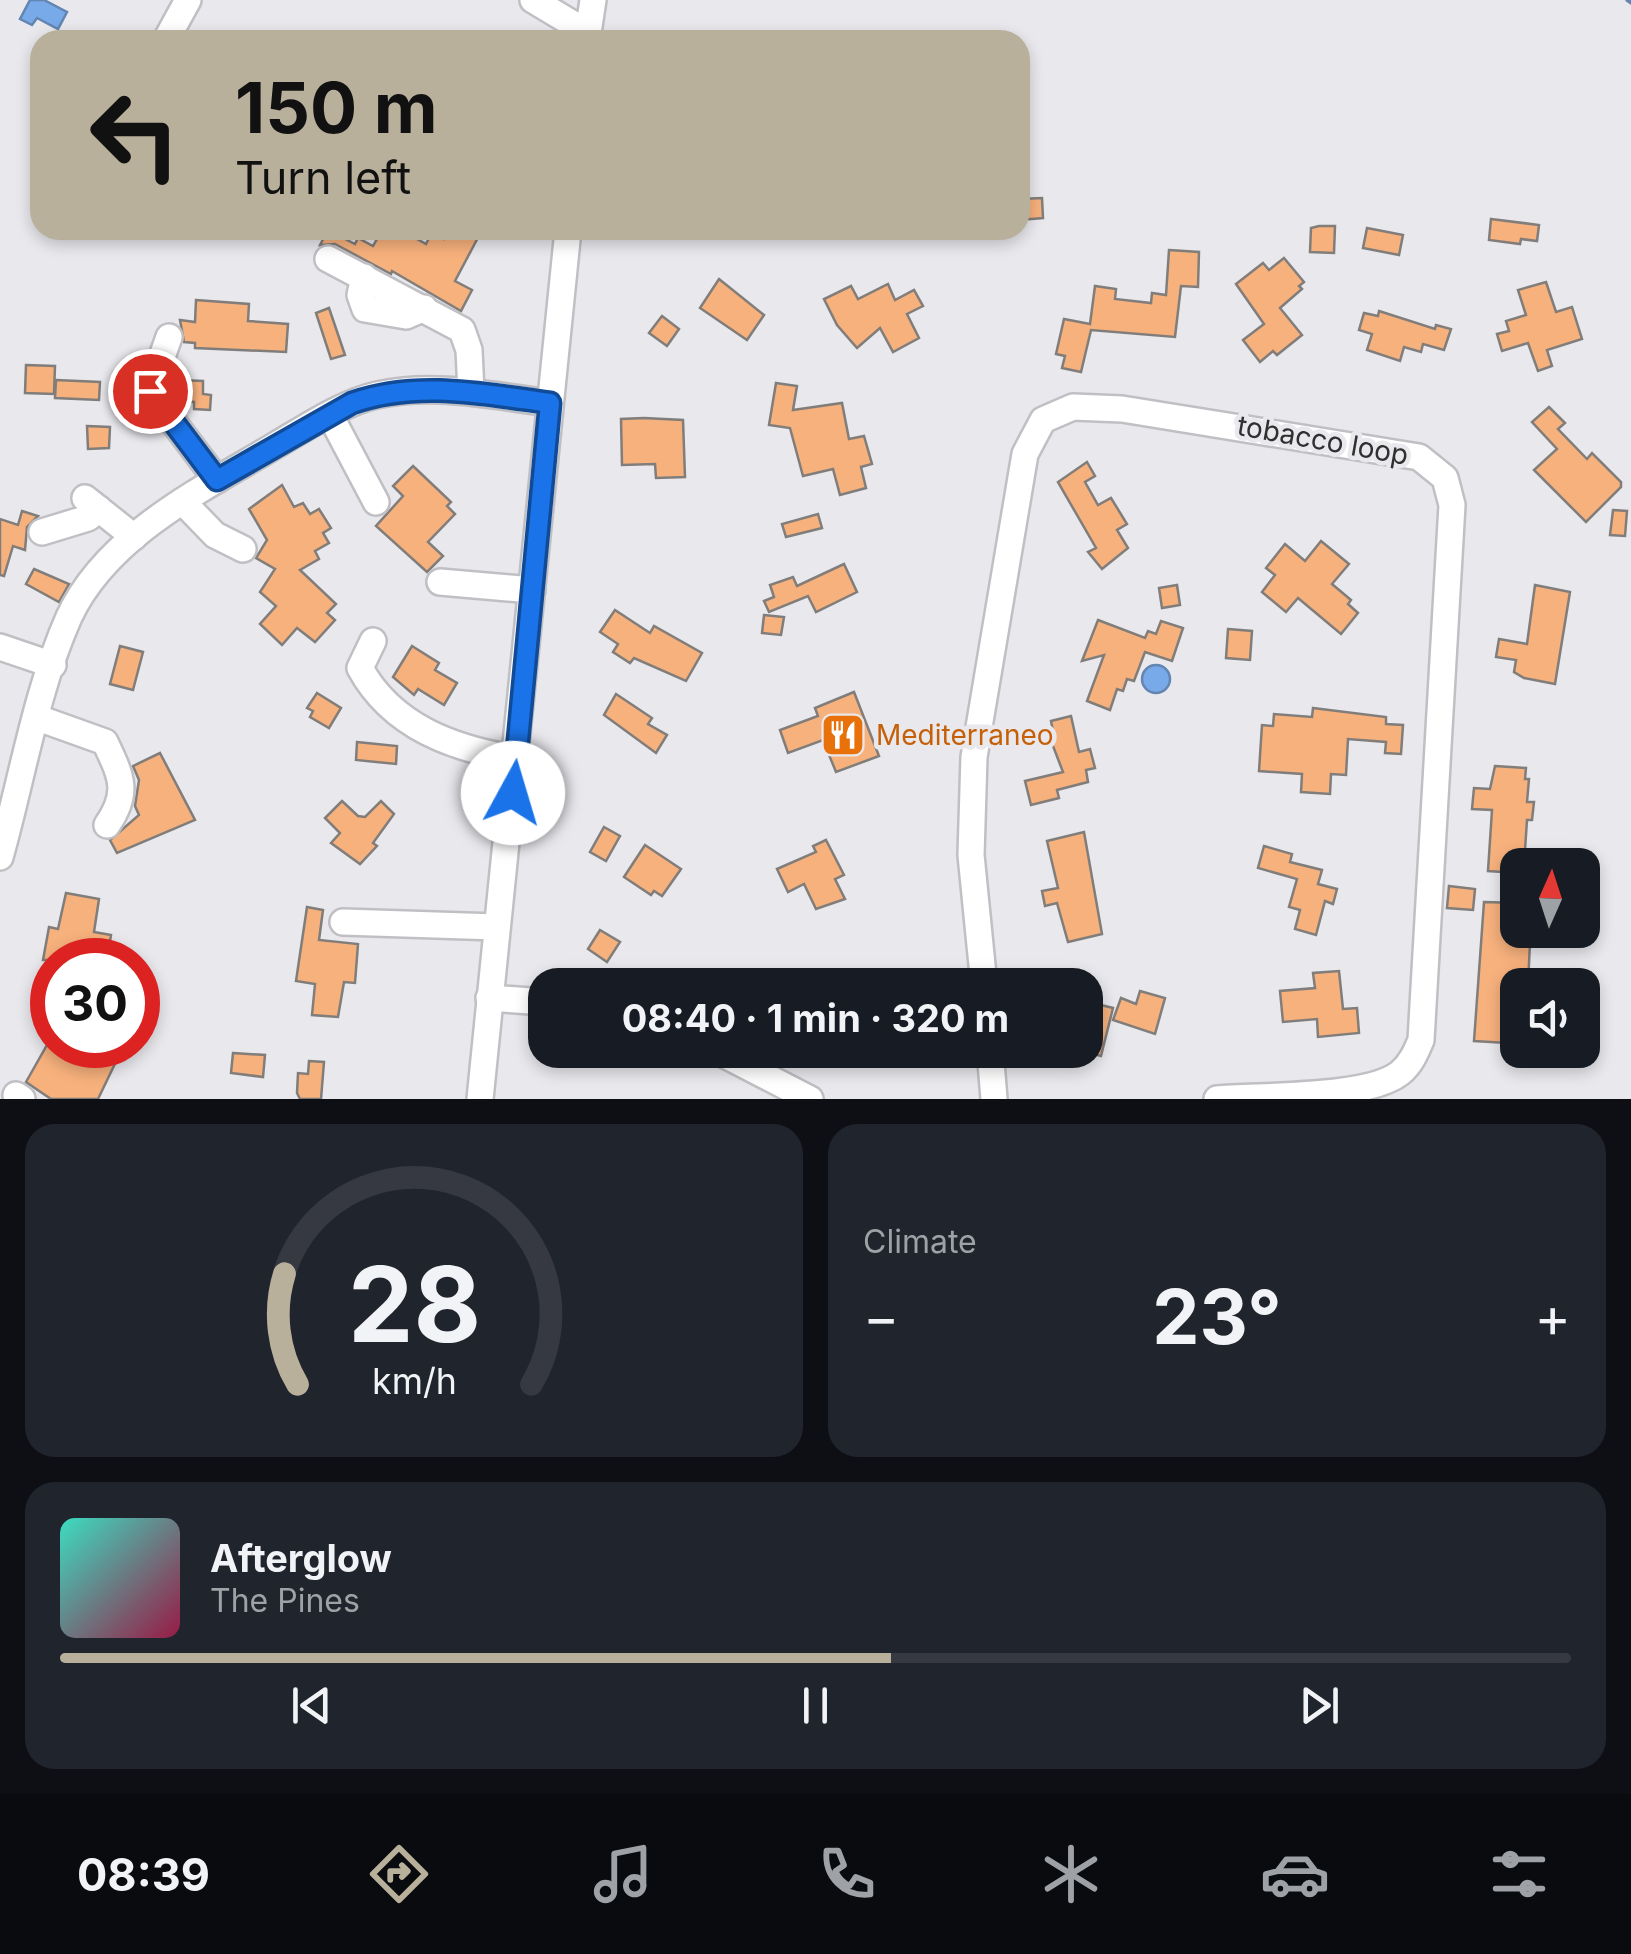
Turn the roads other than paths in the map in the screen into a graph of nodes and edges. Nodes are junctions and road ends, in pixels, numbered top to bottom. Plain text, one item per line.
1 (188, 0) edge
2 (533, 0) edge
3 (593, 0) edge
4 (172, 30) edge
5 (578, 30) edge
6 (589, 30) edge
7 (567, 240) edge
8 (328, 259) dead end
9 (169, 338) dead end
10 (471, 392) junction
11 (550, 403) junction
12 (330, 415) junction
13 (217, 480) junction
14 (183, 502) junction
15 (376, 502) dead end
16 (42, 532) dead end
17 (134, 537) junction
18 (244, 549) dead end
19 (440, 582) dead end
20 (532, 590) junction
21 (373, 641) dead end
22 (0, 647) edge
23 (53, 665) junction
24 (38, 718) junction
25 (517, 759) junction
26 (107, 825) dead end
27 (0, 857) edge
28 (344, 922) dead end
29 (497, 927) junction
30 (982, 968) edge
31 (490, 998) junction
32 (528, 1001) edge
33 (749, 1068) edge
34 (991, 1068) edge
35 (480, 1099) edge
36 (810, 1099) edge
37 (994, 1099) edge
38 (1217, 1099) edge

1 - 4 street
2 - 5 street
3 - 6 street
7 - 11 street
8 - 10 street
9 - 13 street
10 - 11 street
10 - 12 street
11 - 20 street
12 - 13 street
12 - 15 street
13 - 14 street
14 - 17 street
14 - 18 street
16 - 17 street
17 - 23 street
19 - 20 street
20 - 25 street
21 - 25 street
22 - 23 street
23 - 24 street
24 - 26 street
24 - 27 street
25 - 29 street
28 - 29 street
29 - 31 street
30 - 38 street, tobacco loop
31 - 32 street
31 - 35 street
33 - 36 street
34 - 37 street

